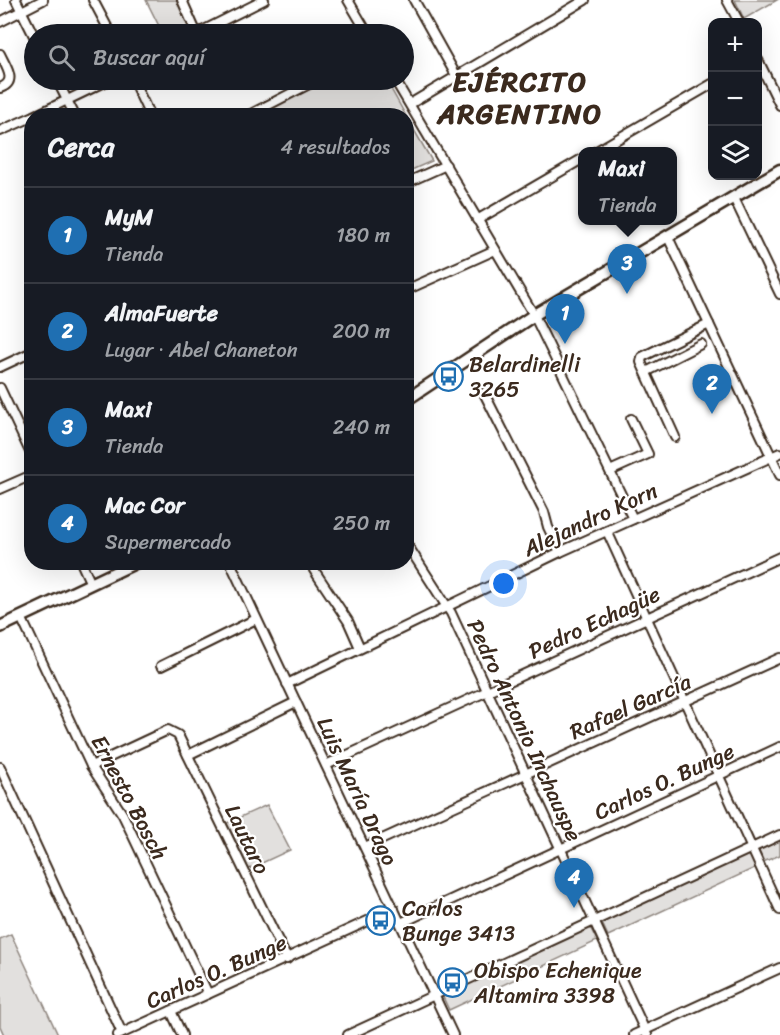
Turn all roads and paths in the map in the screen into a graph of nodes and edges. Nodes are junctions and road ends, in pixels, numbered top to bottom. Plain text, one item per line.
1 (16, 0) edge
2 (43, 0) edge
3 (93, 0) edge
4 (182, 0) edge
5 (264, 0) edge
6 (348, 0) edge
7 (414, 0) edge
8 (585, 0) edge
9 (728, 0) edge
10 (22, 11) junction
11 (737, 18) edge
12 (0, 22) edge
13 (28, 24) edge
14 (106, 24) edge
15 (192, 24) edge
16 (216, 24) edge
17 (363, 24) edge
18 (0, 54) edge
19 (762, 68) edge
20 (457, 76) junction
21 (708, 86) edge
22 (0, 88) edge
23 (62, 90) edge
24 (88, 90) edge
25 (138, 90) edge
26 (298, 90) edge
27 (401, 90) edge
28 (67, 100) junction
29 (410, 104) junction
30 (780, 105) edge
31 (50, 108) edge
32 (71, 108) edge
33 (146, 108) edge
34 (263, 108) edge
35 (412, 108) edge
36 (414, 111) edge
37 (24, 120) edge
38 (0, 131) edge
39 (604, 147) edge
40 (578, 161) edge
41 (446, 165) junction
42 (780, 170) edge
43 (414, 179) edge
44 (734, 198) junction
45 (477, 220) junction
46 (668, 237) junction
47 (495, 249) junction
48 (414, 286) edge
49 (780, 294) edge
50 (534, 315) junction
51 (709, 324) junction
52 (701, 345) dead end
53 (24, 356) edge
54 (0, 367) edge
55 (646, 372) junction
56 (0, 388) edge
57 (484, 393) dead end
58 (414, 394) edge
59 (631, 419) dead end
60 (675, 437) dead end
61 (24, 439) edge
62 (780, 453) edge
63 (772, 457) junction
64 (610, 471) junction
65 (780, 475) edge
66 (24, 478) edge
67 (0, 489) edge
68 (633, 519) junction
69 (607, 531) junction
70 (560, 552) junction
71 (414, 555) edge
72 (780, 557) edge
73 (85, 570) edge
74 (120, 570) edge
75 (234, 570) edge
76 (314, 570) edge
77 (91, 584) junction
78 (447, 606) junction
79 (21, 617) junction
80 (646, 618) junction
81 (256, 619) junction
82 (0, 627) edge
83 (360, 648) junction
84 (780, 658) edge
85 (160, 666) dead end
86 (287, 684) junction
87 (488, 691) junction
88 (296, 702) junction
89 (684, 702) junction
90 (780, 747) edge
91 (188, 755) junction
92 (326, 765) junction
93 (91, 766) junction
94 (0, 767) edge
95 (526, 773) junction
96 (718, 776) junction
97 (780, 835) edge
98 (364, 847) junction
99 (751, 848) junction
100 (561, 849) junction
101 (394, 909) junction
102 (780, 910) edge
103 (594, 921) junction
104 (401, 923) junction
105 (287, 959) junction
106 (780, 968) edge
107 (208, 994) junction
108 (435, 995) junction
109 (171, 1011) junction
110 (646, 1033) edge
111 (120, 1034) edge
112 (182, 1035) edge
113 (348, 1035) edge
114 (453, 1035) edge
115 (634, 1035) edge

1 - 10 street
2 - 10 street
3 - 14 street
4 - 15 street
5 - 16 street
6 - 17 street
7 - 20 street
8 - 20 street
9 - 11 street
10 - 12 street
10 - 13 street
18 - 22 street
19 - 30 street
20 - 29 street
21 - 39 street
23 - 28 street
24 - 28 street
25 - 33 street
26 - 34 street
27 - 29 street
28 - 31 street
28 - 32 street
29 - 35 street
36 - 41 street
37 - 38 street
40 - 45 street
41 - 43 street
41 - 45 street
42 - 44 main road
44 - 46 main road
44 - 49 street
45 - 47 street
46 - 50 main road
46 - 51 street
47 - 48 street
47 - 50 street
50 - 58 main road
50 - 64 street
51 - 55 street
51 - 63 street
52 - 55 street
53 - 54 street
55 - 60 street
56 - 61 street
57 - 70 street
59 - 64 street
62 - 63 street, Alejandro Korn
63 - 65 street
63 - 68 street, Alejandro Korn
64 - 68 street
66 - 67 street
68 - 69 street, Alejandro Korn
69 - 70 street, Alejandro Korn
69 - 80 street
70 - 78 street, Alejandro Korn
71 - 78 street, Pedro Antonio Inchauspe
72 - 80 street, Pedro Echagüe
73 - 77 street
74 - 77 main road
75 - 81 street, Luis María Drago
76 - 83 street
77 - 79 main road
78 - 83 street, Alejandro Korn
78 - 87 street, Pedro Antonio Inchauspe
79 - 82 main road
79 - 93 street, Ernesto Bosch
80 - 87 street, Pedro Echagüe
80 - 89 street
81 - 85 street
81 - 86 street, Luis María Drago
83 - 86 street, Alejandro Korn
84 - 89 street, Rafael García
86 - 88 street, Luis María Drago
87 - 92 street, Pedro Echagüe
87 - 95 street, Pedro Antonio Inchauspe
88 - 91 street
88 - 92 street, Luis María Drago
89 - 95 street, Rafael García
89 - 96 street
90 - 96 street, Carlos O. Bunge
91 - 93 street, Lautaro
91 - 105 street, Lautaro
92 - 98 street, Luis María Drago
93 - 107 street, Ernesto Bosch
94 - 111 street
95 - 98 street, Rafael García
95 - 100 street, Pedro Antonio Inchauspe
96 - 99 street
96 - 100 street, Carlos O. Bunge
97 - 99 street
98 - 101 street, Luis María Drago
99 - 102 street
99 - 103 street
100 - 103 street, Pedro Antonio Inchauspe
100 - 104 street, Carlos O. Bunge
101 - 104 street, Luis María Drago
101 - 105 street, Carlos O. Bunge
103 - 108 street
103 - 110 street, Pedro Antonio Inchauspe
104 - 108 street, Luis María Drago
105 - 107 street, Carlos O. Bunge
106 - 110 street
107 - 109 street, Carlos O. Bunge
108 - 113 street
108 - 114 street, Luis María Drago
109 - 111 street, Carlos O. Bunge
109 - 112 street
110 - 115 street

